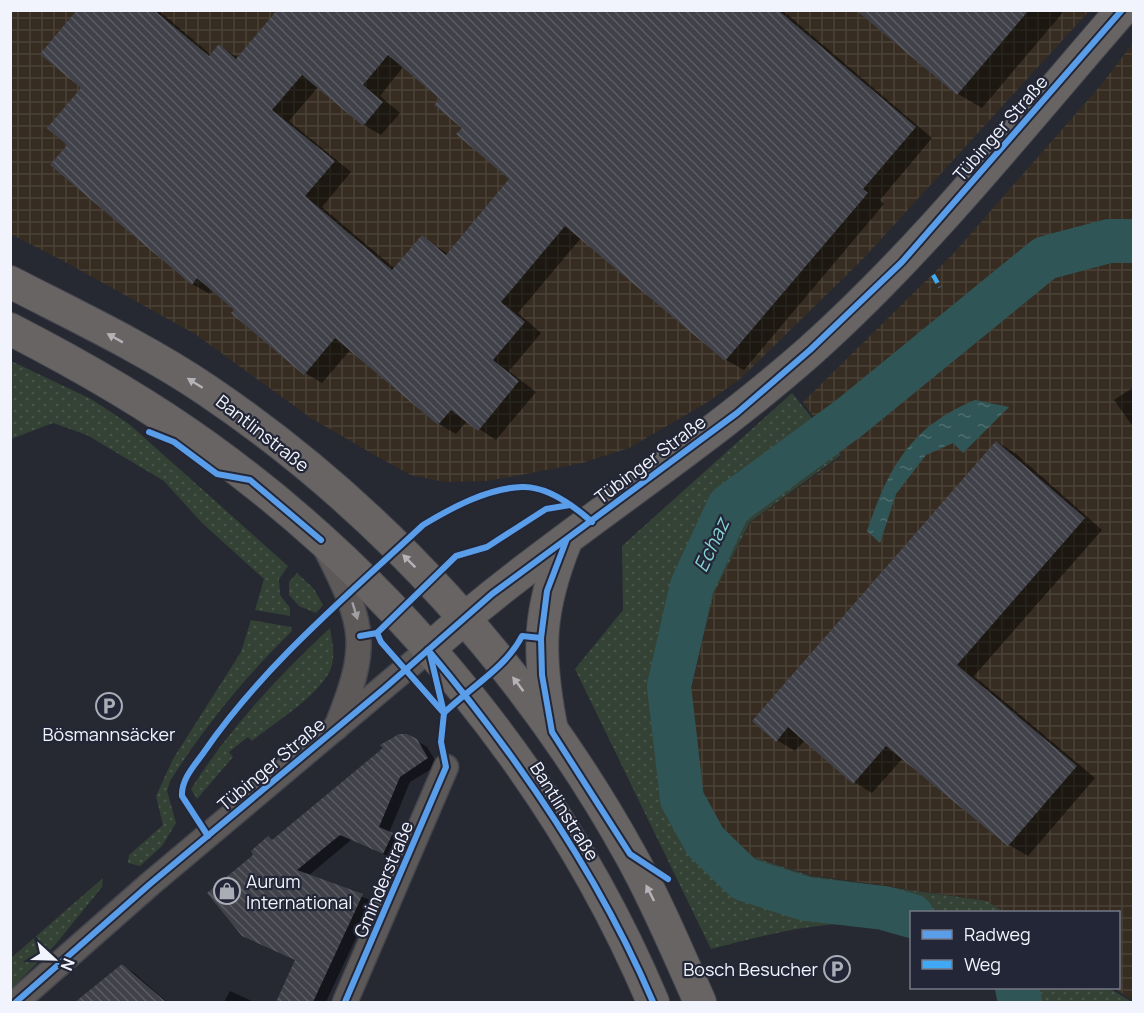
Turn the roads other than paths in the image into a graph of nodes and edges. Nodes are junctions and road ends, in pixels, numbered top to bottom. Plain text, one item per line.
1 (1122, 10) edge
2 (10, 282) edge
3 (10, 329) edge
4 (321, 540) junction
5 (566, 541) junction
6 (464, 619) junction
7 (429, 650) junction
8 (335, 730) junction
9 (552, 732) junction
10 (446, 767) dead end
11 (16, 1002) edge
12 (345, 1002) edge
13 (653, 1002) edge
14 (700, 1002) edge

1 - 5 main road, Tübinger Straße
6 -> 2 main road, Bantlinstraße
3 - 4 main road, Bantlinstraße
4 - 7 main road, Bantlinstraße
4 -> 8 street
5 - 6 main road, Tübinger Straße
5 - 9 main road
6 - 7 main road, Tübinger Straße
9 -> 6 main road, Bantlinstraße
7 - 8 street, Tübinger Straße
7 - 13 main road, Bantlinstraße
8 - 11 street, Tübinger Straße
14 -> 9 main road, Bantlinstraße
10 - 12 street, Gminderstraße

